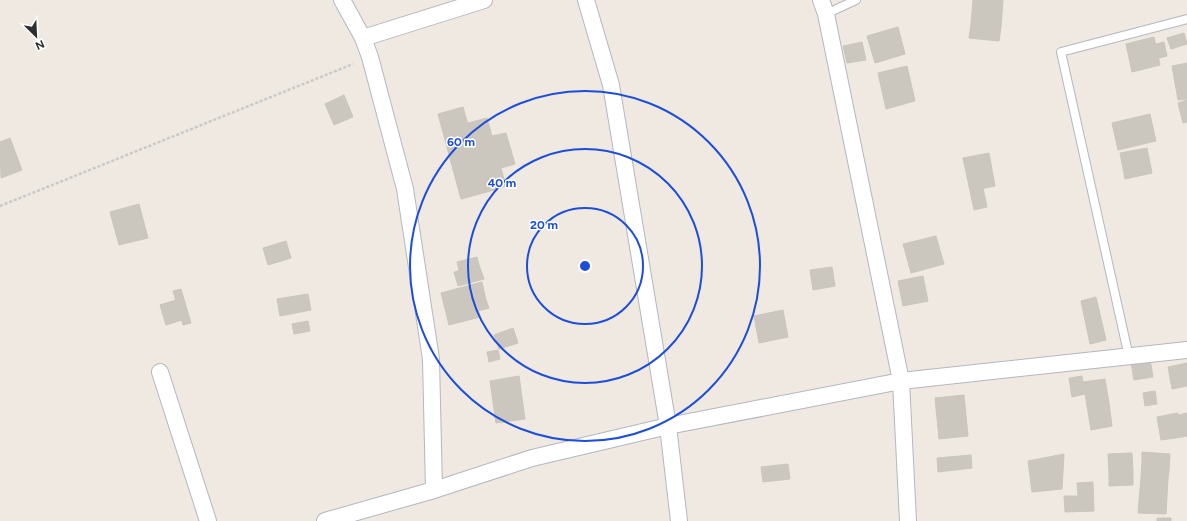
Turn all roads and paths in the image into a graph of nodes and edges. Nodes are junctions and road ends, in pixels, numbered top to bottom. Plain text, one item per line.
1 (342, 0) edge
2 (484, 0) edge
3 (586, 0) edge
4 (856, 0) edge
5 (824, 7) edge
6 (1187, 19) edge
7 (363, 38) junction
8 (370, 57) junction
9 (0, 206) edge
10 (1187, 350) edge
11 (1129, 357) junction
12 (160, 372) dead end
13 (901, 381) junction
14 (668, 426) junction
15 (434, 490) junction
16 (208, 521) edge
17 (325, 521) edge
18 (680, 521) edge
19 (908, 521) edge

1 - 7 street
2 - 7 street
3 - 14 street
4 - 5 lane
5 - 13 street
6 - 11 lane
7 - 8 street
8 - 9 path
8 - 15 street
10 - 11 street
11 - 13 street
12 - 16 street
13 - 14 street
13 - 19 street
14 - 15 street
14 - 18 street
15 - 17 street

